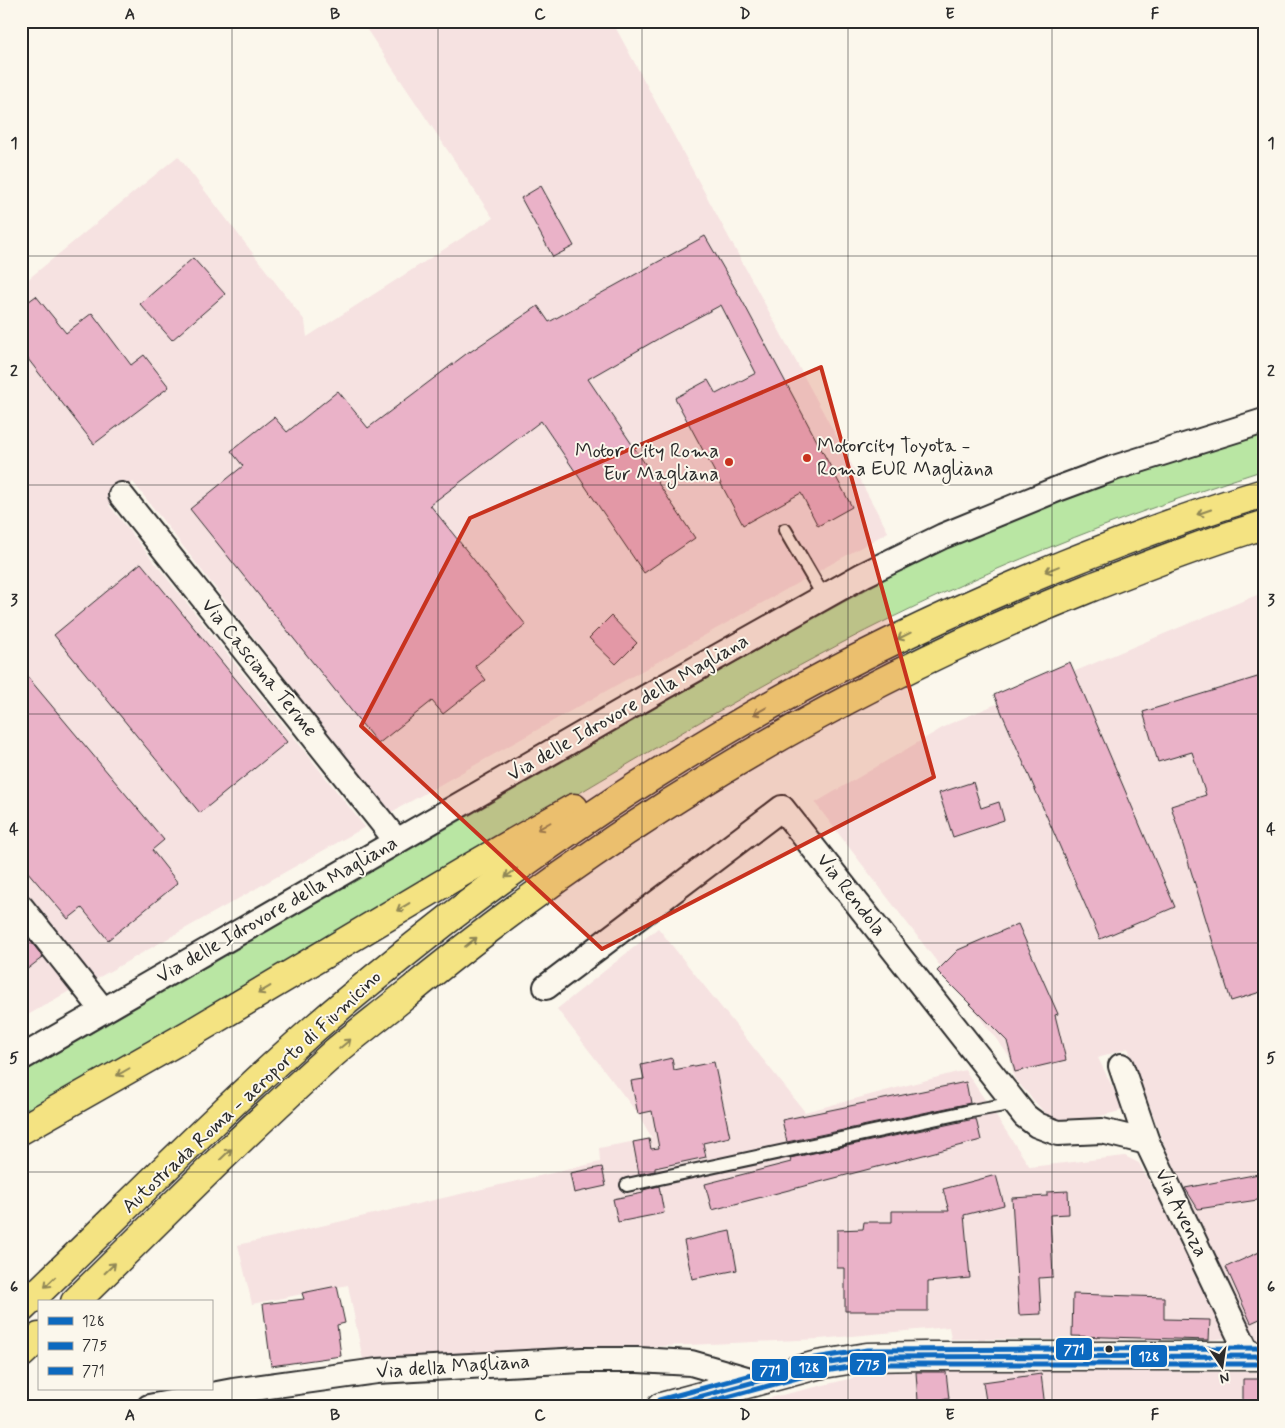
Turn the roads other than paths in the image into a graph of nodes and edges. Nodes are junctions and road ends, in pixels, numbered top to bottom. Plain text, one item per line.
1 (1264, 421) edge
2 (1264, 492) edge
3 (121, 495) dead end
4 (1264, 525) edge
5 (786, 530) dead end
6 (824, 597) junction
7 (726, 730) junction
8 (396, 840) junction
9 (21, 907) edge
10 (546, 987) dead end
11 (103, 1010) junction
12 (21, 1058) edge
13 (1121, 1066) dead end
14 (1015, 1104) junction
15 (21, 1130) edge
16 (1147, 1142) junction
17 (627, 1185) dead end
18 (77, 1300) edge
19 (21, 1309) edge
20 (38, 1338) edge
21 (21, 1354) edge
22 (1256, 1356) edge
23 (757, 1382) junction
24 (149, 1407) edge
25 (661, 1407) edge

1 - 6 street, Via delle Idrovore della Magliana
2 -> 7 highway, Autostrada Roma - aeroporto di Fiumicino
3 - 8 street, Via Casciana Terme
18 -> 4 highway, Autostrada Roma - aeroporto di Fiumicino
5 - 6 lane
6 - 8 street, Via delle Idrovore della Magliana
7 -> 15 highway
7 -> 19 highway, Autostrada Roma - aeroporto di Fiumicino
8 - 11 street, Via delle Idrovore della Magliana
9 - 11 street
10 - 14 street, Via Rendola
11 - 12 street, Via delle Idrovore della Magliana
13 - 16 street, Via Avenza
14 - 16 street, Via Rendola
14 - 17 lane
16 - 22 street, Via Avenza
20 - 21 highway
22 - 23 main road
23 - 24 street, Via della Magliana
23 - 25 main road

